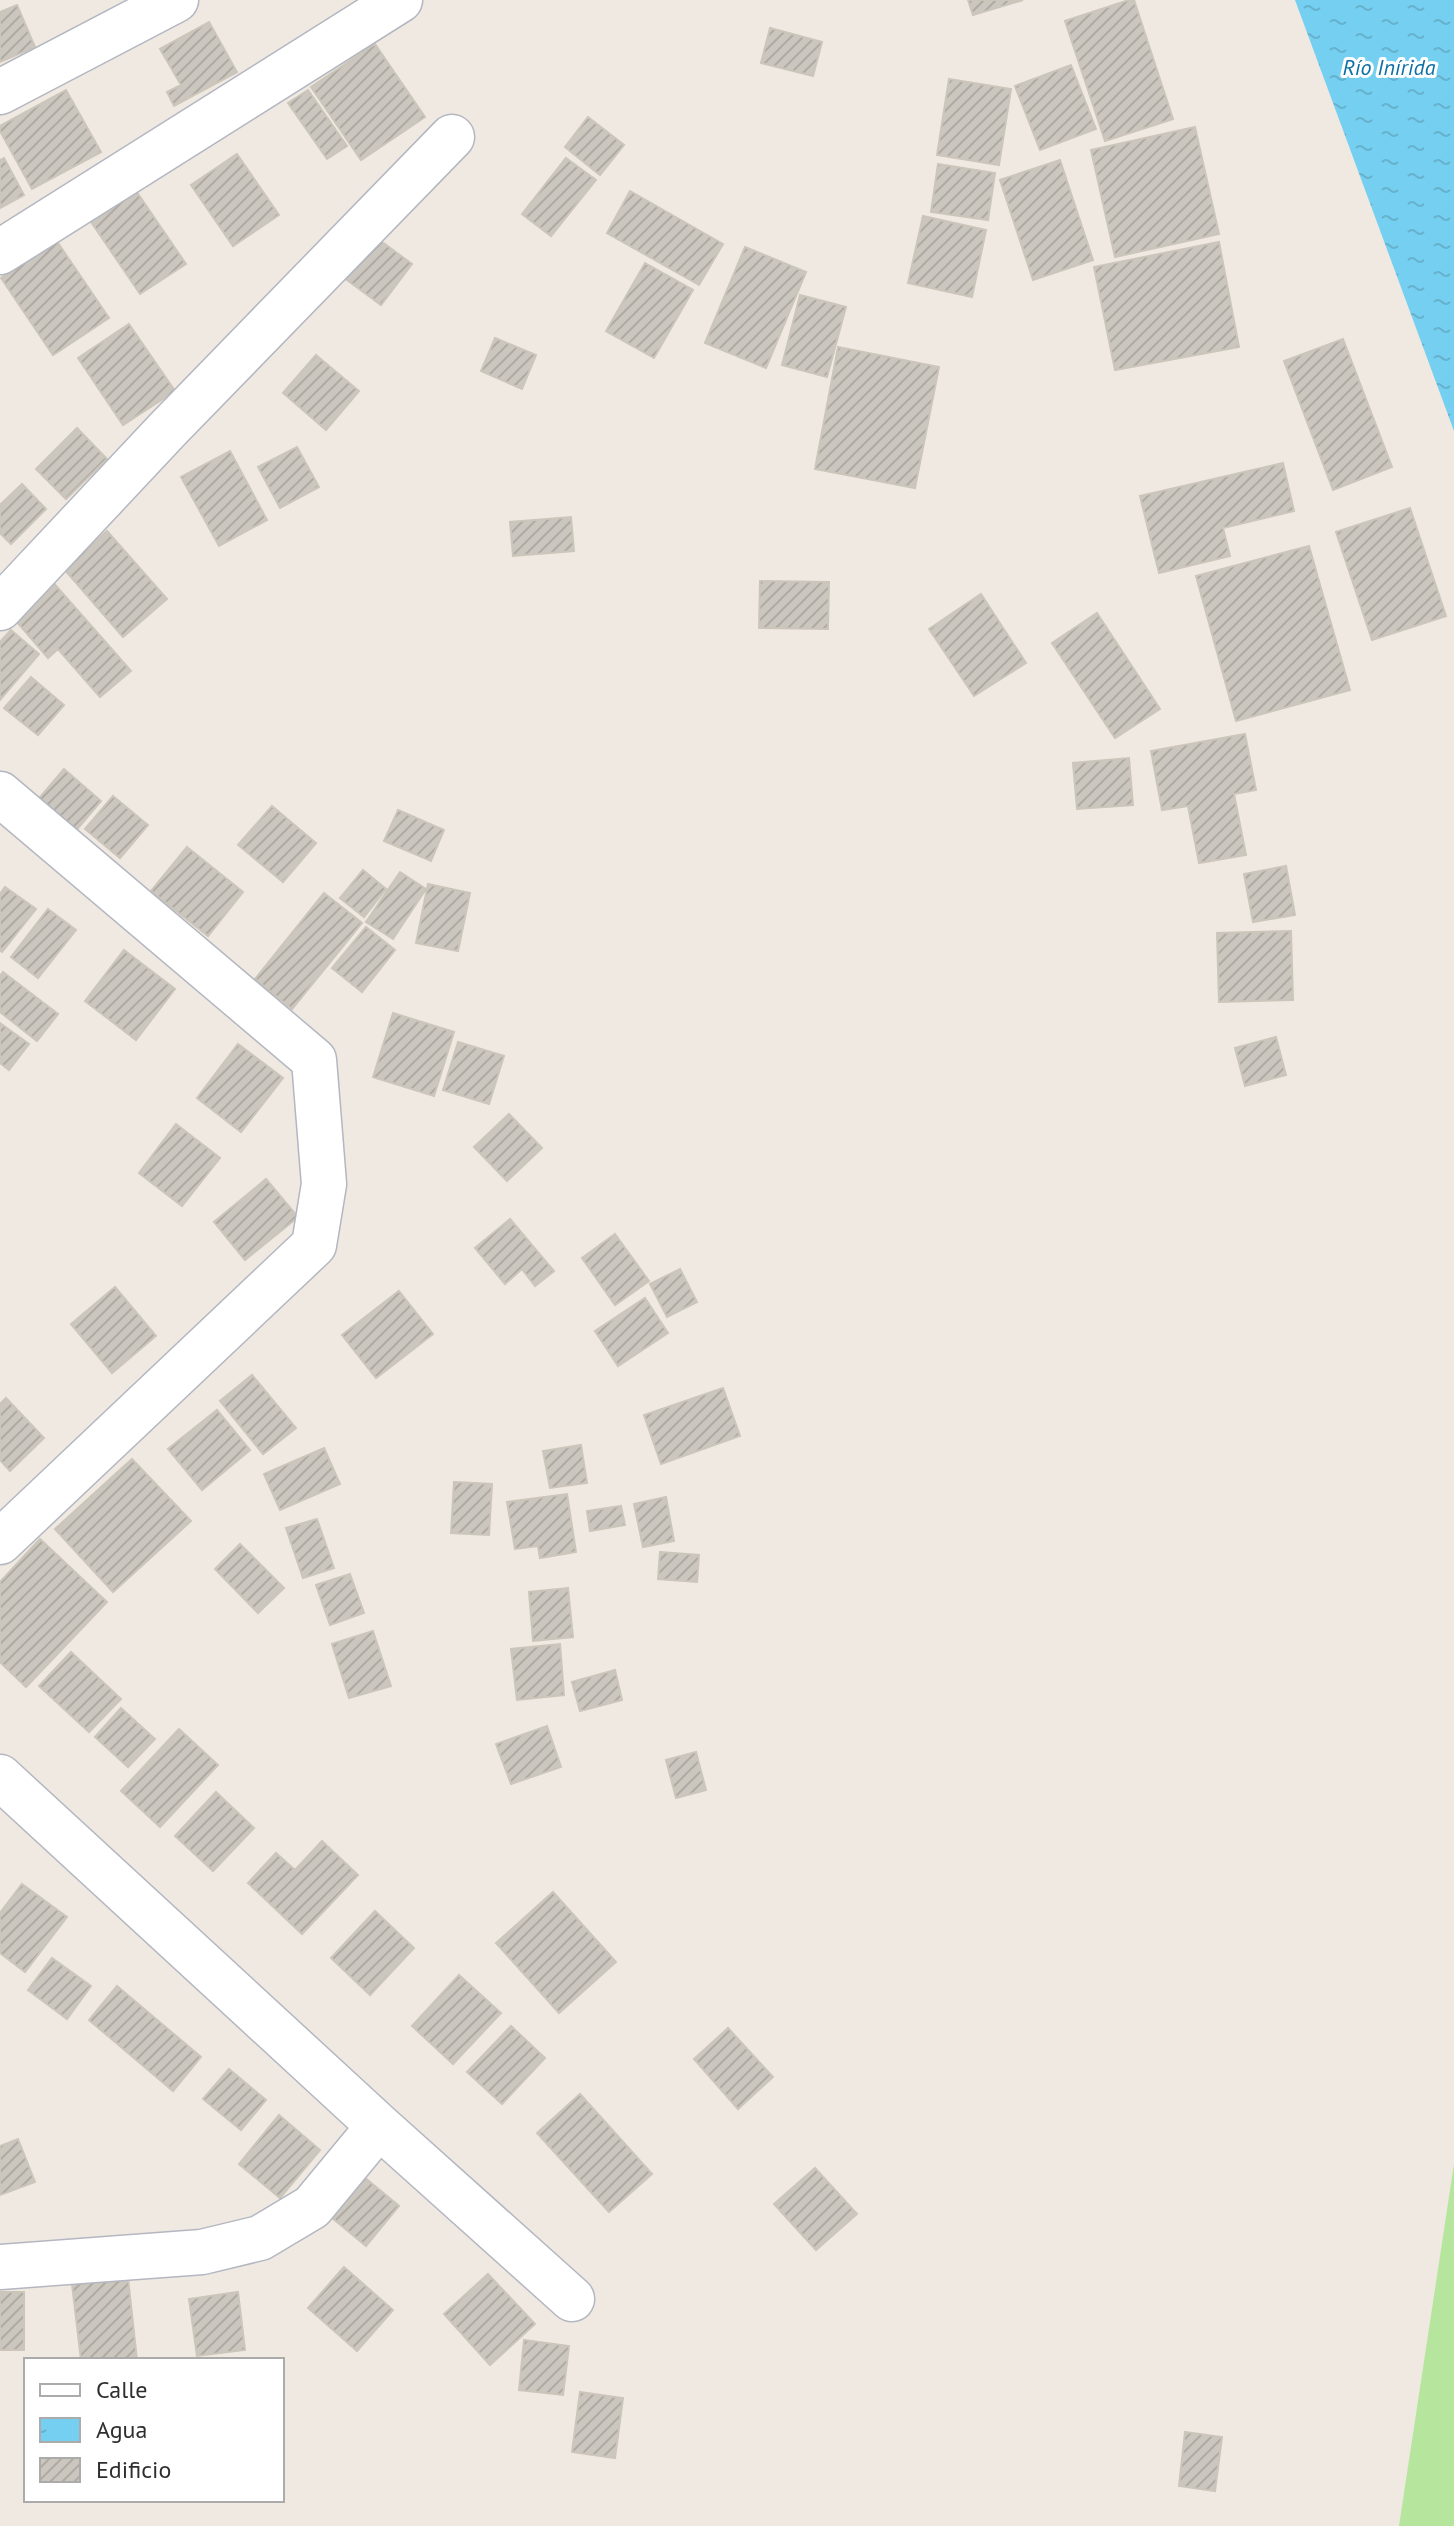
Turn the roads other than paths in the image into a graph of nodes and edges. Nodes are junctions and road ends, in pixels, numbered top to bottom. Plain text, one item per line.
1 (176, 0) edge
2 (400, 0) edge
3 (0, 92) edge
4 (452, 137) dead end
5 (0, 252) edge
6 (0, 608) edge
7 (0, 794) edge
8 (0, 1542) edge
9 (0, 1777) edge
10 (379, 2126) junction
11 (0, 2267) edge
12 (572, 2299) dead end

1 - 3 street
2 - 5 street
4 - 6 street
7 - 8 street
9 - 10 street
10 - 11 street
10 - 12 street

